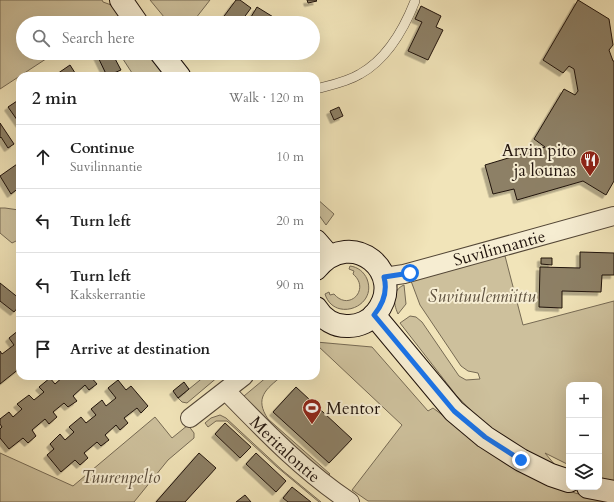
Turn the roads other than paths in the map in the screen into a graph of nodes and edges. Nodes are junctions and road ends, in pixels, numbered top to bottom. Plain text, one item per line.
1 (121, 0) edge
2 (415, 1) edge
3 (132, 16) edge
4 (166, 60) edge
5 (176, 72) edge
6 (320, 88) edge
7 (614, 216) edge
8 (320, 255) edge
9 (384, 277) junction
10 (320, 314) edge
11 (374, 315) junction
12 (239, 380) edge
13 (226, 391) junction
14 (190, 418) dead end
15 (566, 480) edge
16 (602, 490) edge
17 (614, 492) edge
18 (350, 502) edge

1 - 3 street
2 - 6 lane
4 - 5 street
7 - 9 street, Suvilinnantie
8 - 9 street
9 - 11 street
10 - 11 street
11 - 15 street
12 - 13 street
13 - 14 street
13 - 18 street, Meritalontie
16 - 17 street

